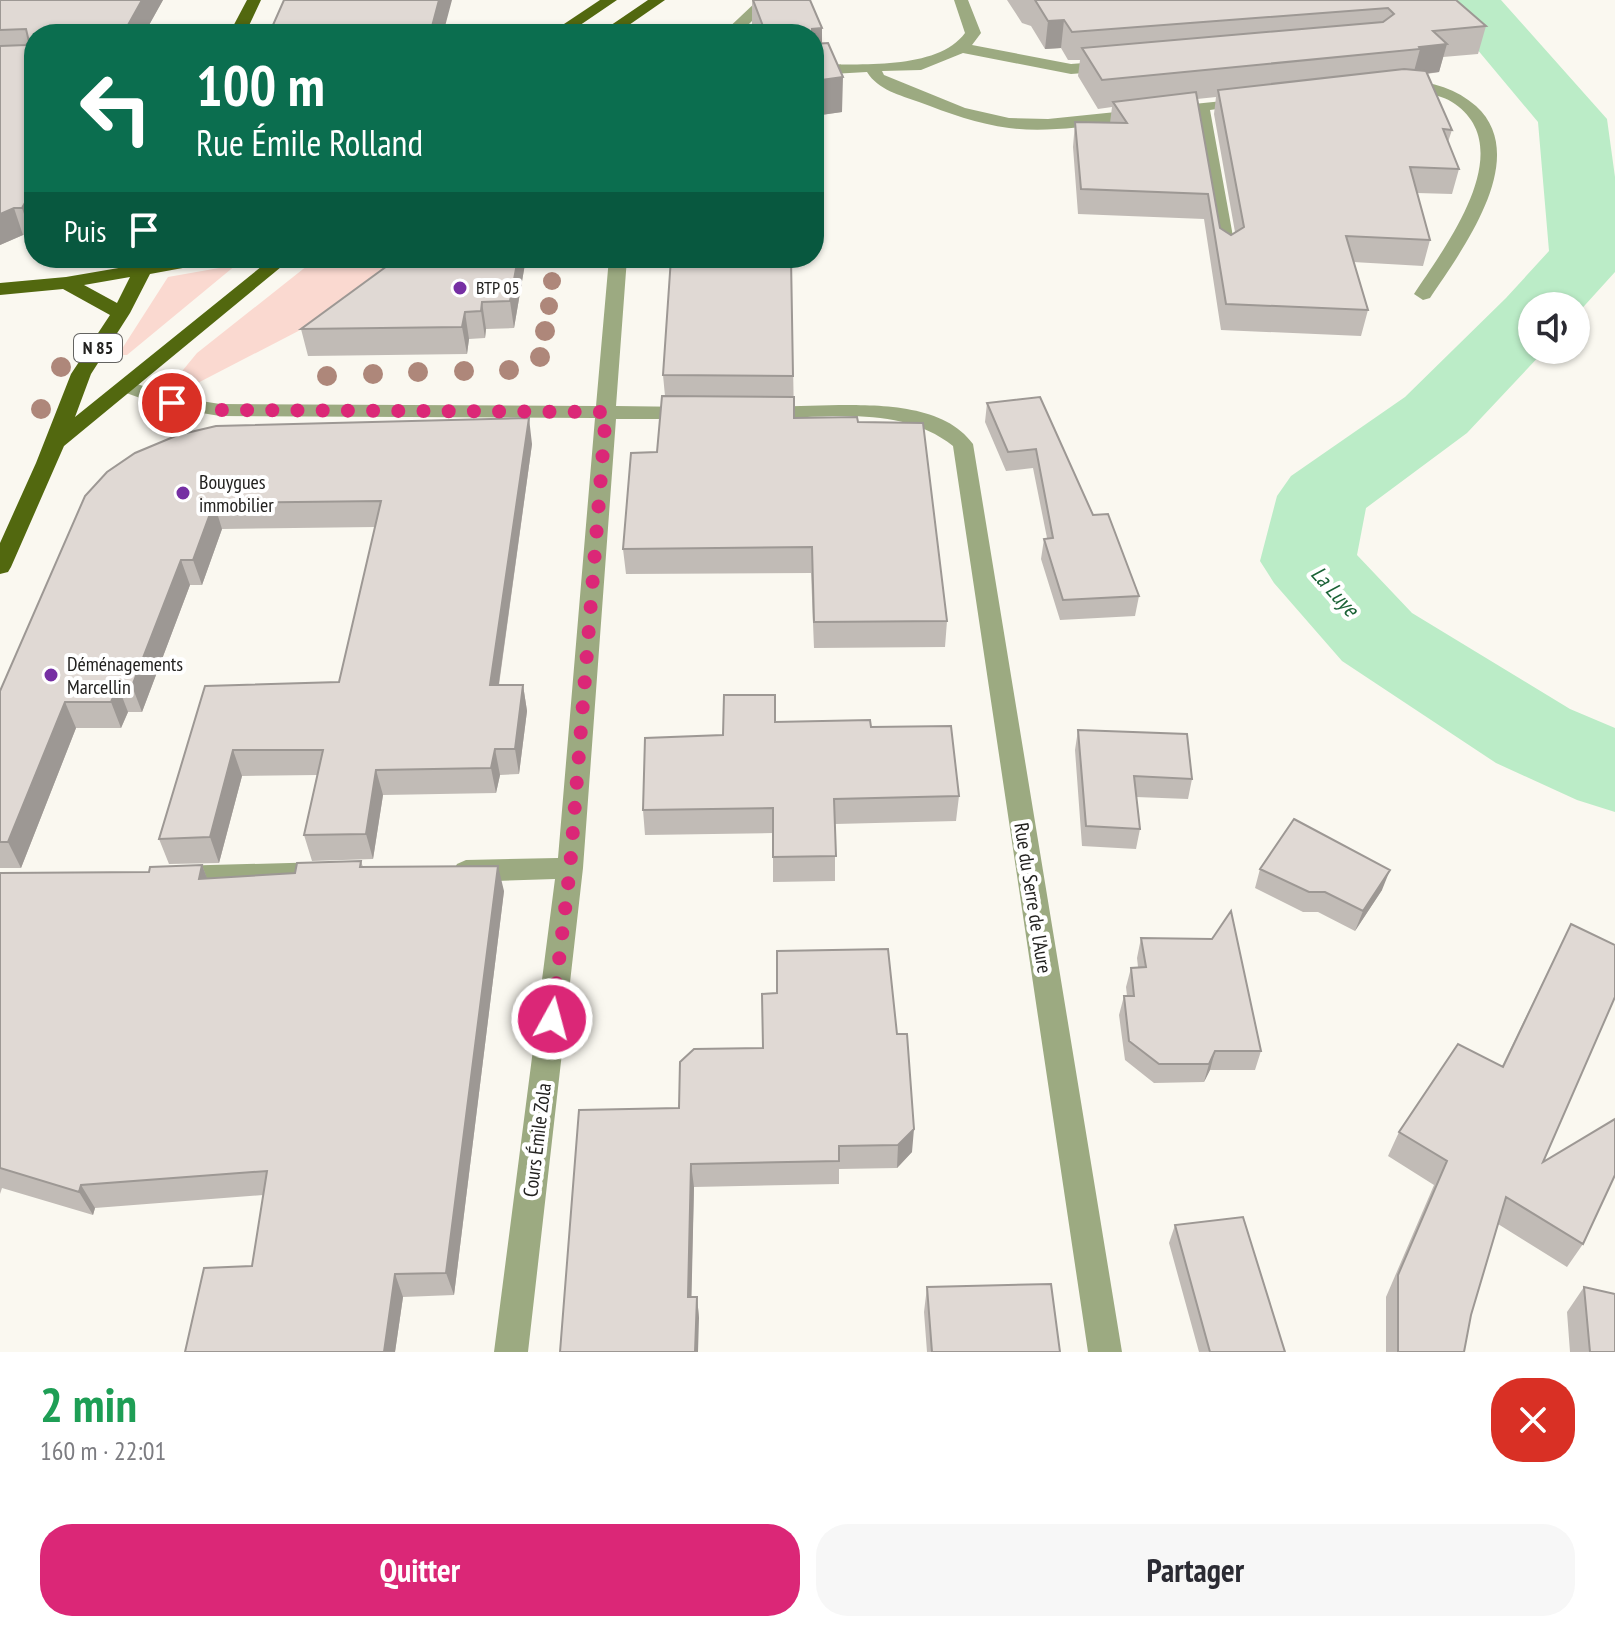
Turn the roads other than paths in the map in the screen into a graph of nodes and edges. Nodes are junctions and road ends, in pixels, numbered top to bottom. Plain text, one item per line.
1 (254, 0) edge
2 (610, 0) edge
3 (658, 0) edge
4 (766, 0) edge
5 (961, 0) edge
6 (242, 24) edge
7 (573, 24) edge
8 (621, 24) edge
9 (741, 24) edge
10 (962, 48) junction
11 (1132, 64) edge
12 (872, 68) junction
13 (824, 70) edge
14 (1379, 88) edge
15 (1260, 100) edge
16 (1201, 106) junction
17 (1227, 253) edge
18 (72, 268) edge
19 (129, 268) edge
20 (144, 268) edge
21 (271, 268) edge
22 (617, 268) edge
23 (66, 283) junction
24 (0, 287) edge
25 (1423, 294) dead end
26 (121, 313) junction
27 (125, 386) junction
28 (606, 412) junction
29 (716, 413) edge
30 (747, 413) edge
31 (56, 442) junction
32 (0, 567) edge
33 (570, 868) junction
34 (436, 871) edge
35 (348, 873) edge
36 (153, 878) edge
37 (511, 1352) edge
38 (1105, 1352) edge

1 - 6 main road
2 - 7 main road
3 - 8 main road
4 - 9 street
5 - 10 street
10 - 11 street
10 - 12 street
12 - 13 street
12 - 16 street
14 - 25 street
15 - 16 street
16 - 17 street
18 - 24 main road
19 - 23 main road
20 - 26 main road, N 85
21 - 27 main road, N 85
22 - 28 street, Cours Émile Zola
23 - 24 main road
23 - 26 main road
26 - 31 main road, N 85
27 - 28 street
27 - 31 main road, N 85
28 - 29 street
28 - 33 street, Cours Émile Zola
30 - 38 street, Rue du Serre de l'Aure
31 - 32 main road, N 85
33 - 34 street
33 - 37 street, Cours Émile Zola
35 - 36 street

